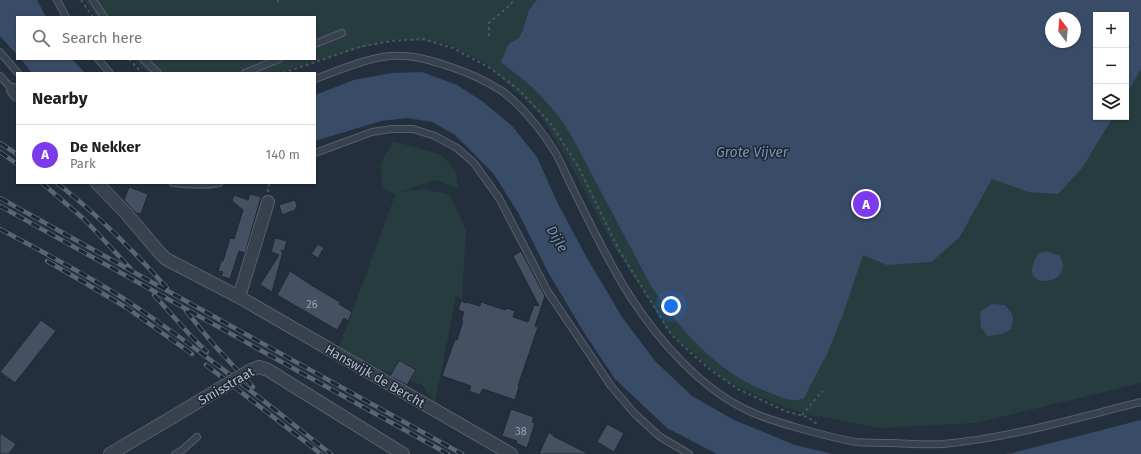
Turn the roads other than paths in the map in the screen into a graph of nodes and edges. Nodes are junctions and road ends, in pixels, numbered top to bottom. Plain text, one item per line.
1 (57, 0) edge
2 (93, 0) edge
3 (65, 16) edge
4 (103, 16) edge
5 (342, 33) dead end
6 (316, 44) edge
7 (0, 52) edge
8 (99, 60) edge
9 (144, 60) edge
10 (276, 60) edge
11 (17, 72) edge
12 (109, 72) edge
13 (157, 72) edge
14 (247, 72) edge
15 (0, 76) edge
16 (316, 79) edge
17 (15, 92) edge
18 (316, 153) edge
19 (98, 184) edge
20 (181, 184) edge
21 (212, 184) edge
22 (268, 202) dead end
23 (239, 297) junction
24 (1141, 402) edge
25 (197, 437) dead end
26 (110, 454) edge
27 (175, 454) edge
28 (403, 454) edge
29 (512, 454) edge
30 (690, 454) edge

1 - 3 lane
2 - 4 lane
5 - 6 lane
7 - 11 lane
8 - 12 lane
9 - 13 lane
10 - 14 lane
15 - 17 lane
16 - 24 lane
18 - 30 lane
19 - 23 street, Hanswijk de Bercht
20 - 21 lane
22 - 23 street
23 - 29 street, Hanswijk de Bercht
25 - 27 lane
26 - 28 street, Smisstraat, bridge

